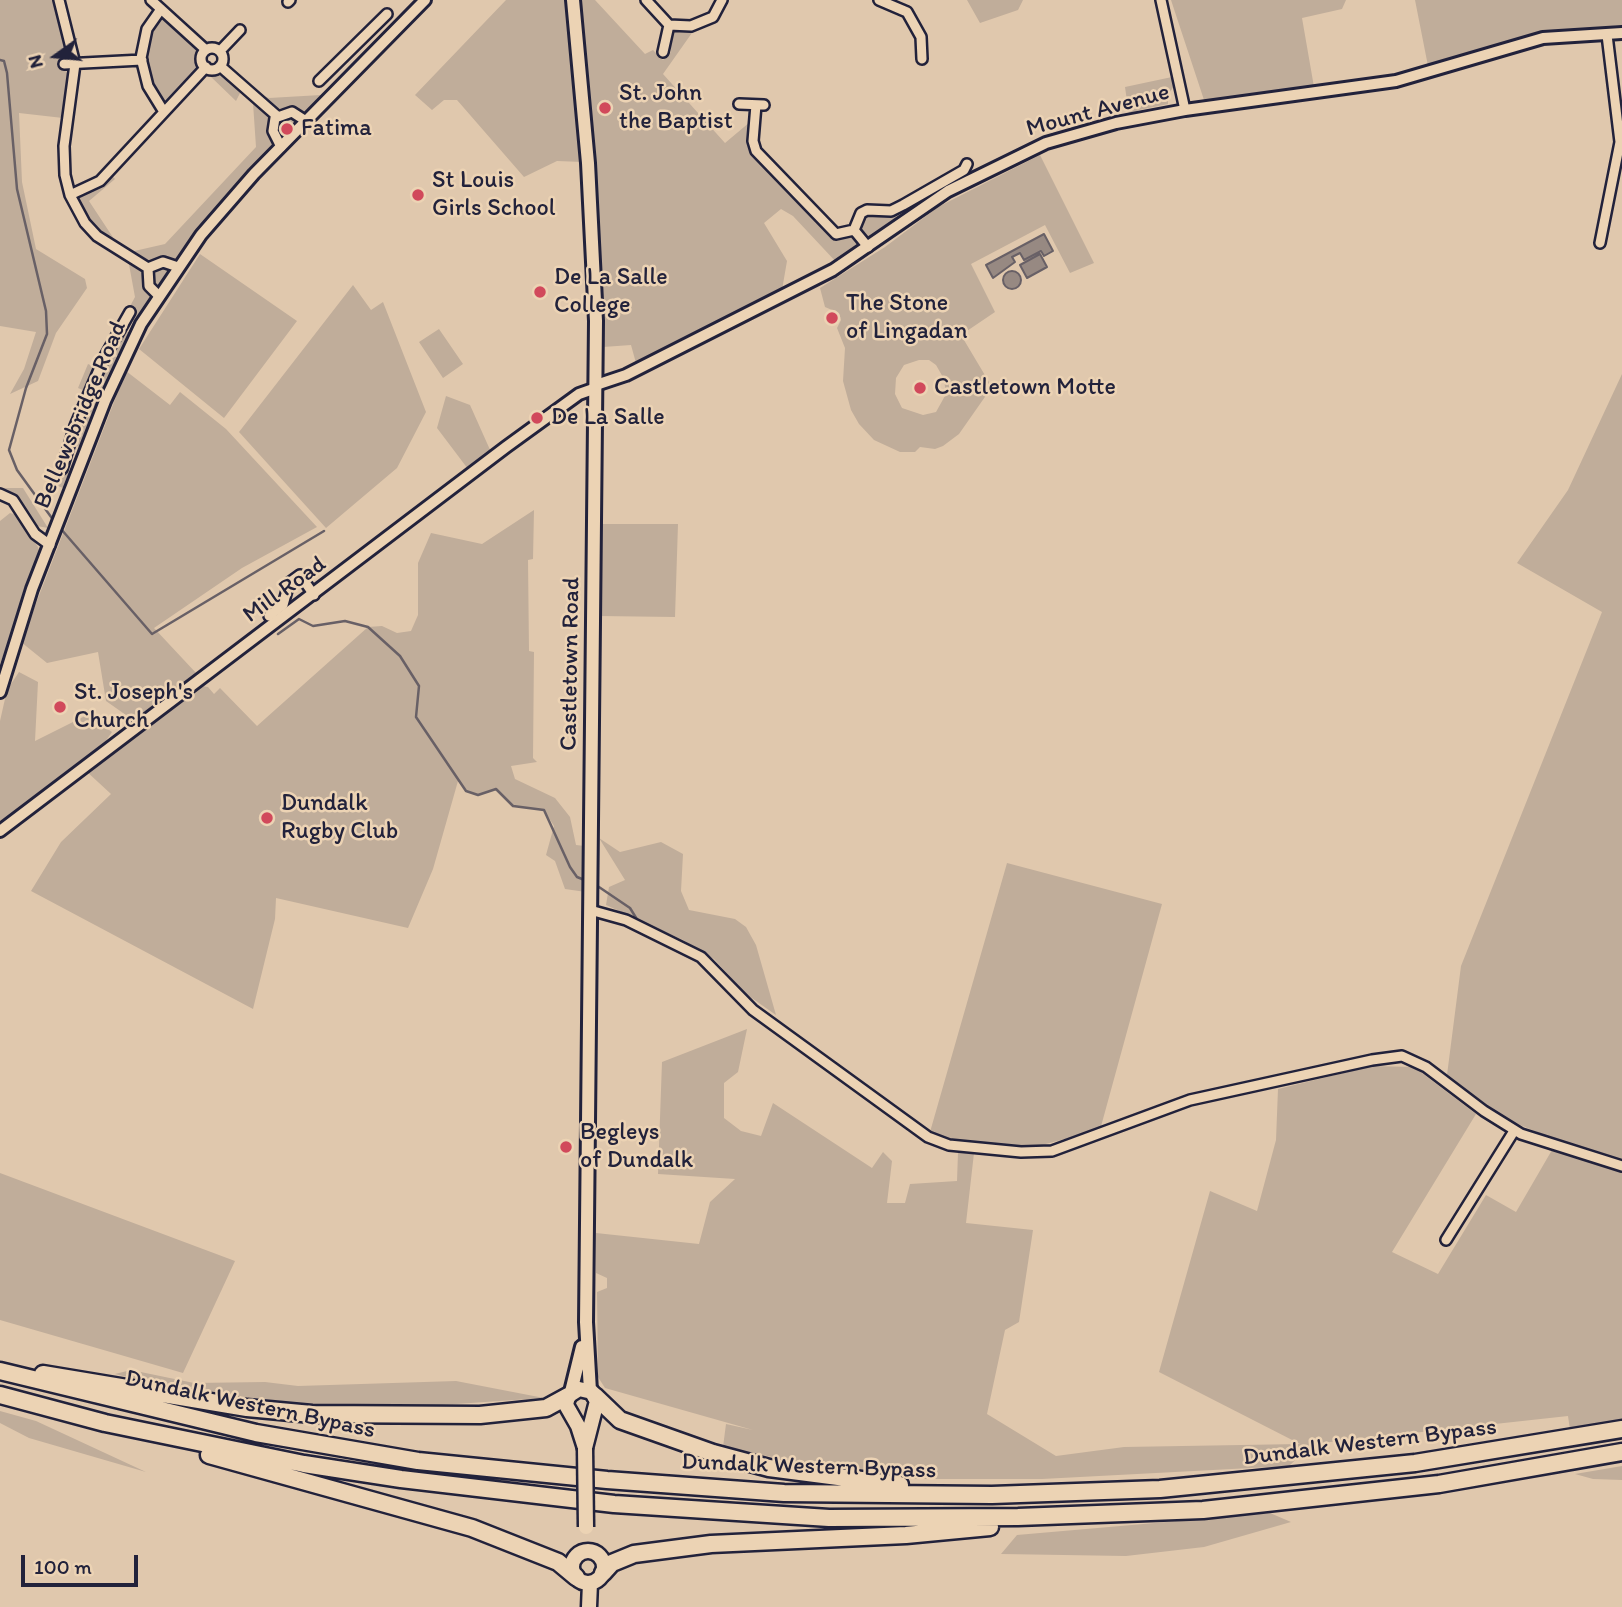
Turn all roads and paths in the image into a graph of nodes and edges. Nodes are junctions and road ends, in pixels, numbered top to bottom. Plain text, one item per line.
1 (59, 0) edge
2 (151, 0) edge
3 (425, 0) edge
4 (573, 0) edge
5 (646, 0) edge
6 (722, 0) edge
7 (879, 0) edge
8 (1161, 0) edge
9 (161, 9) junction
10 (387, 14) dead end
11 (669, 25) junction
12 (240, 30) dead end
13 (1622, 33) edge
14 (1607, 35) junction
15 (206, 50) junction
16 (220, 51) junction
17 (663, 52) dead end
18 (922, 59) dead end
19 (142, 60) junction
20 (338, 62) junction
21 (64, 64) dead end
22 (75, 64) junction
23 (220, 66) junction
24 (206, 67) junction
25 (351, 75) junction
26 (319, 81) dead end
27 (739, 104) dead end
28 (1185, 110) junction
29 (164, 112) junction
30 (276, 116) junction
31 (306, 121) junction
32 (281, 147) junction
33 (967, 164) dead end
34 (70, 195) junction
35 (854, 230) junction
36 (1600, 243) dead end
37 (868, 247) junction
38 (178, 267) junction
39 (148, 268) junction
40 (159, 296) junction
41 (130, 312) dead end
42 (125, 322) junction
43 (138, 329) junction
44 (596, 386) junction
45 (79, 470) junction
46 (0, 494) edge
47 (50, 545) junction
48 (314, 595) junction
49 (268, 616) dead end
50 (0, 692) edge
51 (0, 831) edge
52 (590, 910) junction
53 (1514, 1131) junction
54 (1622, 1166) edge
55 (1446, 1240) dead end
56 (586, 1329) junction
57 (0, 1364) edge
58 (0, 1371) edge
59 (570, 1394) junction
60 (0, 1397) edge
61 (593, 1399) junction
62 (571, 1416) junction
63 (1622, 1429) edge
64 (585, 1448) junction
65 (1622, 1452) edge
66 (1415, 1463) junction
67 (1163, 1513) junction
68 (587, 1551) junction
69 (590, 1578) junction
70 (589, 1607) edge

1 - 22 street
2 - 9 street
3 - 25 street, Bellewsbridge Road
4 - 44 main road, Castletown Road
5 - 11 street
6 - 11 street
7 - 18 street
8 - 28 street
9 - 15 street
9 - 19 street
10 - 20 street
11 - 17 street
12 - 16 street
13 - 14 street, Mount Avenue
14 - 28 street, Mount Avenue
14 - 36 street
15 - 16 street
15 - 24 street
16 - 23 street
19 - 22 street
19 - 29 street
20 - 25 street
20 - 26 street
21 - 22 street
22 - 34 street
23 - 24 street
23 - 30 street
24 - 29 street
25 - 31 street, Bellewsbridge Road
27 - 35 street
28 - 37 street, Mount Avenue
29 - 34 street
30 - 31 street
30 - 32 street
31 - 32 street, Bellewsbridge Road
32 - 38 street, Bellewsbridge Road
33 - 35 street
34 - 39 street
35 - 37 street
37 - 44 street, Mount Avenue
38 - 39 street
38 - 40 street, Bellewsbridge Road
39 - 40 street
40 - 43 street, Bellewsbridge Road
41 - 42 street
42 - 43 street
42 - 45 street
43 - 45 street, Bellewsbridge Road
44 - 48 street, Mill Road
44 - 52 main road, Castletown Road
45 - 47 street, Bellewsbridge Road
46 - 47 street
47 - 50 street, Bellewsbridge Road
48 - 49 street
48 - 51 street, Mill Road
52 - 53 street
52 - 56 main road, Castletown Road
53 - 54 street
53 - 55 street
56 - 59 main road, Castletown Road
56 - 61 main road, Castletown Road
57 - 59 highway
58 - 66 highway, Dundalk Western Bypass
59 - 61 main road
59 - 62 main road
60 - 67 highway, Dundalk Western Bypass
60 - 69 highway
61 - 62 main road
61 - 64 main road
61 - 66 highway
62 - 64 main road
63 - 66 highway, Dundalk Western Bypass
64 - 68 main road, bridge
65 - 67 highway, Dundalk Western Bypass
67 - 69 highway
68 - 69 main road
68 - 69 main road
69 - 70 main road

